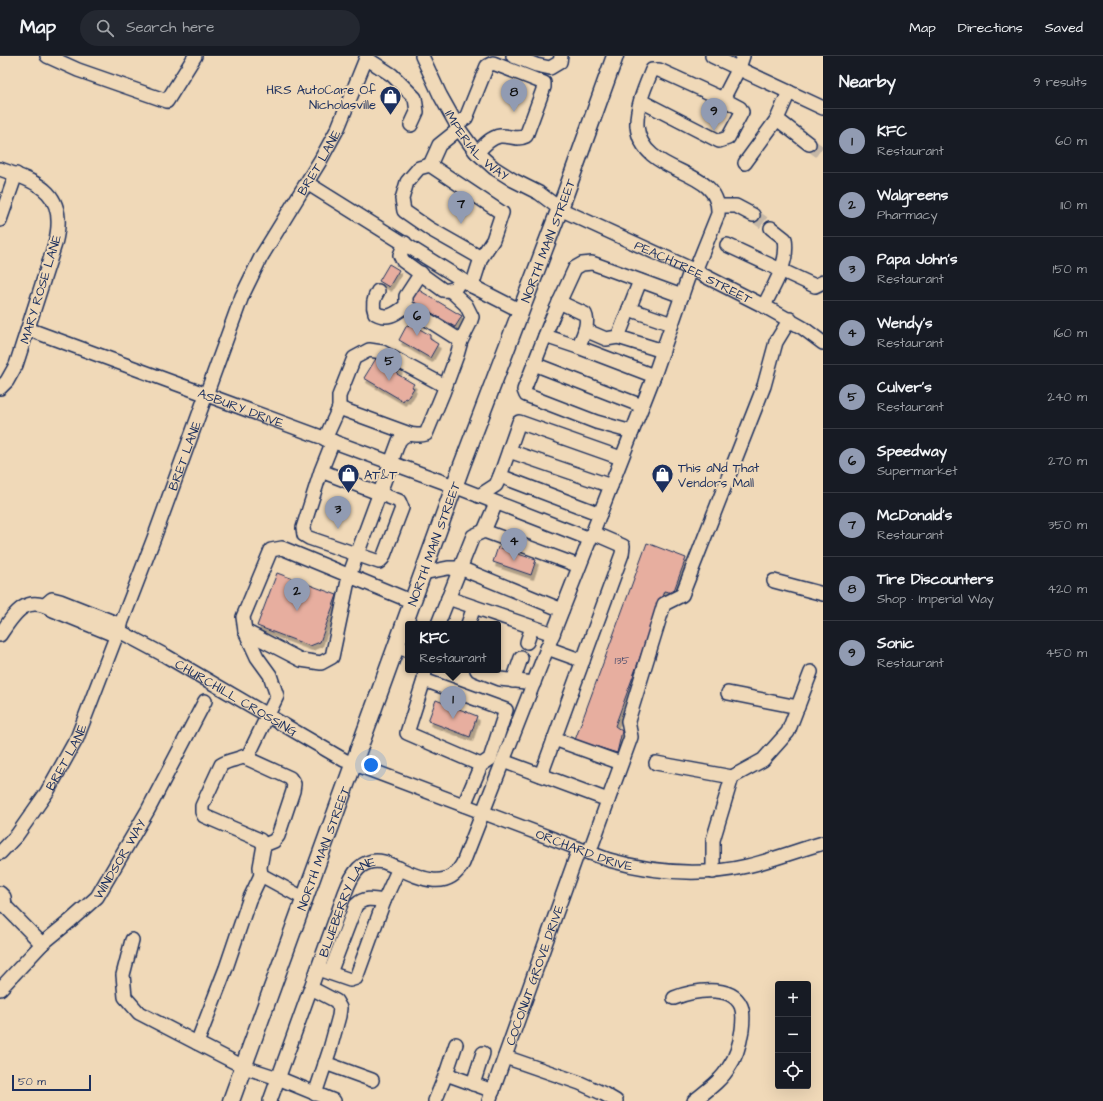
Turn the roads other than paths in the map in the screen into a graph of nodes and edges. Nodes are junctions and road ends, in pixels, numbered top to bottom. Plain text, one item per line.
1 (47, 56) edge
2 (194, 56) edge
3 (422, 56) edge
4 (513, 56) edge
5 (561, 56) edge
6 (614, 56) edge
7 (712, 56) edge
8 (367, 57) edge
9 (741, 62) edge
10 (789, 92) junction
11 (723, 99) junction
12 (641, 101) junction
13 (823, 108) edge
14 (777, 119) junction
15 (411, 125) dead end
16 (457, 127) junction
17 (809, 144) tunnel mouth
18 (477, 153) junction
19 (745, 163) dead end
20 (430, 165) junction
21 (0, 169) edge
22 (16, 174) junction
23 (307, 183) junction
24 (718, 206) junction
25 (560, 209) junction
26 (753, 215) tunnel mouth
27 (0, 220) edge
28 (771, 228) tunnel mouth
29 (405, 244) junction
30 (727, 245) dead end
31 (481, 258) junction
32 (693, 270) junction
33 (782, 270) junction
34 (420, 273) junction
35 (640, 281) junction
36 (823, 282) edge
37 (466, 283) junction
38 (450, 290) junction
39 (378, 291) dead end
40 (682, 296) junction
41 (559, 302) junction
42 (406, 306) junction
43 (764, 306) junction
44 (630, 309) junction
45 (521, 312) junction
46 (790, 319) junction
47 (672, 324) junction
48 (28, 329) junction
49 (585, 330) junction
50 (545, 336) junction
51 (618, 337) junction
52 (821, 338) edge
53 (461, 341) junction
54 (578, 347) junction
55 (663, 351) junction
56 (534, 364) junction
57 (654, 376) junction
58 (445, 386) junction
59 (0, 388) edge
60 (206, 394) junction
61 (642, 406) junction
62 (339, 408) junction
63 (632, 432) junction
64 (410, 434) junction
65 (329, 440) junction
66 (509, 451) junction
67 (621, 458) junction
68 (390, 463) junction
69 (321, 471) junction
70 (500, 476) junction
71 (454, 486) junction
72 (611, 486) junction
73 (380, 493) junction
74 (479, 496) junction
75 (496, 503) junction
76 (600, 514) junction
77 (484, 531) junction
78 (591, 536) junction
79 (357, 554) junction
80 (579, 566) junction
81 (460, 568) junction
82 (423, 573) junction
83 (349, 576) junction
84 (774, 581) dead end
85 (823, 594) edge
86 (448, 598) junction
87 (413, 602) junction
88 (474, 607) junction
89 (562, 610) junction
90 (409, 621) edge
91 (439, 621) edge
92 (469, 621) edge
93 (532, 627) junction
94 (119, 631) junction
95 (246, 631) junction
96 (553, 634) junction
97 (0, 635) edge
98 (405, 636) edge
99 (527, 642) dead end
100 (547, 648) junction
101 (402, 649) edge
102 (521, 658) dead end
103 (583, 661) junction
104 (811, 672) dead end
105 (484, 673) edge
106 (425, 675) edge
107 (514, 680) junction
108 (534, 683) junction
109 (728, 693) dead end
110 (205, 701) dead end
111 (798, 707) junction
112 (266, 715) junction
113 (554, 739) junction
114 (244, 757) junction
115 (503, 761) junction
116 (621, 763) junction
117 (656, 763) dead end
118 (354, 764) junction
119 (481, 765) junction
120 (541, 775) junction
121 (732, 777) junction
122 (608, 800) junction
123 (464, 805) junction
124 (483, 812) junction
125 (823, 843) edge
126 (264, 845) junction
127 (584, 851) junction
128 (0, 853) edge
129 (399, 868) junction
130 (713, 872) junction
131 (261, 875) junction
132 (0, 892) edge
133 (305, 899) junction
134 (384, 901) junction
135 (3, 906) edge
136 (132, 940) dead end
137 (42, 944) junction
138 (324, 971) junction
139 (311, 988) junction
140 (0, 989) edge
141 (674, 998) dead end
142 (197, 1043) junction
143 (456, 1044) dead end
144 (484, 1053) dead end
145 (505, 1057) junction
146 (325, 1063) junction
147 (244, 1067) junction
148 (446, 1074) junction
149 (278, 1078) junction
150 (372, 1080) dead end
151 (473, 1084) junction
152 (315, 1094) junction
153 (491, 1096) edge
154 (232, 1101) edge
155 (270, 1101) edge
156 (334, 1101) edge
157 (435, 1101) edge
158 (616, 1101) edge
159 (694, 1101) edge

1 - 2 street
3 - 16 street, IMPERIAL WAY
4 - 5 street
6 - 25 main road, NORTH MAIN STREET
7 - 9 street
8 - 15 street
8 - 23 street, BRET LANE
9 - 10 street
9 - 11 street
10 - 13 street
10 - 14 street
11 - 12 street
11 - 12 street
12 - 24 street
14 - 17 street
14 - 19 street
16 - 18 street, IMPERIAL WAY
16 - 18 street
16 - 20 street
18 - 25 street, IMPERIAL WAY
20 - 31 street
20 - 31 street
21 - 22 street, MARY ROSE LANE
22 - 27 street
22 - 48 street, MARY ROSE LANE
23 - 29 street
23 - 60 street, BRET LANE
24 - 26 street
24 - 32 street
25 - 32 street, PEACHTREE STREET
25 - 45 main road, NORTH MAIN STREET
28 - 33 street
29 - 34 street
29 - 37 street
30 - 33 street
31 - 37 street
32 - 40 street
32 - 43 street, PEACHTREE STREET
33 - 36 street
33 - 43 street
34 - 38 street
34 - 42 street
35 - 40 street
35 - 41 street
35 - 44 street
37 - 38 street
37 - 45 street
38 - 53 street
39 - 42 street
40 - 47 street
41 - 49 street
41 - 50 street
42 - 53 street
43 - 46 street, PEACHTREE STREET
44 - 47 street
44 - 51 street
45 - 71 main road, NORTH MAIN STREET
46 - 52 street, PEACHTREE STREET
46 - 116 street, COCONUT GROVE DRIVE
47 - 55 street
48 - 59 street, MARY ROSE LANE
48 - 60 street, ASBURY DRIVE
49 - 51 street
49 - 54 street
50 - 54 street
50 - 56 street
51 - 55 street
53 - 58 street
54 - 57 street
55 - 57 street
56 - 61 street
56 - 63 street
57 - 61 street
58 - 62 street
58 - 64 street
60 - 65 street, ASBURY DRIVE
60 - 94 street, BRET LANE
61 - 63 street
62 - 64 street
62 - 65 street
63 - 67 street
64 - 68 street
65 - 68 street, ASBURY DRIVE
65 - 69 street
66 - 67 street
66 - 70 street
66 - 72 street
67 - 72 street
68 - 71 street, ASBURY DRIVE
68 - 73 street
69 - 73 street
69 - 79 street
70 - 74 street
70 - 76 street
71 - 74 street, ASBURY DRIVE
71 - 82 main road, NORTH MAIN STREET
72 - 76 street
73 - 79 street
73 - 79 street
74 - 75 street, ASBURY DRIVE
75 - 77 street
75 - 78 street, ASBURY DRIVE
76 - 78 street
77 - 80 street
77 - 81 street
78 - 80 street
78 - 103 street, ASBURY DRIVE
79 - 83 street
80 - 89 street
81 - 82 street
81 - 86 street
81 - 89 street
82 - 87 main road, NORTH MAIN STREET
83 - 87 street
83 - 95 street
83 - 95 street
84 - 85 street
86 - 88 street
86 - 91 street
87 - 90 main road, NORTH MAIN STREET
88 - 92 street
88 - 93 street
89 - 96 street
93 - 96 street
93 - 99 street
94 - 97 street, CHURCHILL CROSSING
94 - 112 street, CHURCHILL CROSSING
94 - 128 street, BRET LANE
95 - 112 street
96 - 100 street
98 - 101 main road, NORTH MAIN STREET
100 - 103 street
100 - 108 street
101 - 118 main road, NORTH MAIN STREET
102 - 107 street
103 - 113 street
104 - 111 street
105 - 107 street
106 - 119 street
106 - 119 street
107 - 108 street
108 - 115 street
109 - 111 street
110 - 137 street, WINDSOR WAY
111 - 121 street
112 - 114 street
112 - 118 street, CHURCHILL CROSSING
113 - 116 street
113 - 120 street
114 - 126 street
114 - 126 street
115 - 120 street
115 - 124 street
116 - 122 street, COCONUT GROVE DRIVE
117 - 121 street
118 - 123 street, ORCHARD DRIVE
118 - 133 main road, NORTH MAIN STREET
119 - 123 street
120 - 122 street
121 - 130 street
122 - 127 street, COCONUT GROVE DRIVE
123 - 124 street, ORCHARD DRIVE
124 - 127 street, ORCHARD DRIVE
124 - 129 street, BLUEBERRY LANE
125 - 130 street, ORCHARD DRIVE
126 - 131 street
127 - 130 street, ORCHARD DRIVE
127 - 145 street, COCONUT GROVE DRIVE
129 - 134 street
129 - 138 street, BLUEBERRY LANE
131 - 133 street
131 - 142 street
132 - 135 street
133 - 147 main road, NORTH MAIN STREET
134 - 138 street
134 - 138 street
135 - 137 street
136 - 142 street
137 - 140 street, WINDSOR WAY
138 - 139 street, BLUEBERRY LANE
139 - 146 street
139 - 149 street, BLUEBERRY LANE
141 - 159 street
142 - 147 street
143 - 148 street
144 - 151 street
145 - 153 street, COCONUT GROVE DRIVE
145 - 158 street
146 - 150 street
146 - 152 street
147 - 149 street
147 - 154 main road, NORTH MAIN STREET
148 - 151 street
148 - 157 street
149 - 152 street
149 - 155 street, BLUEBERRY LANE
151 - 153 street
152 - 156 street

